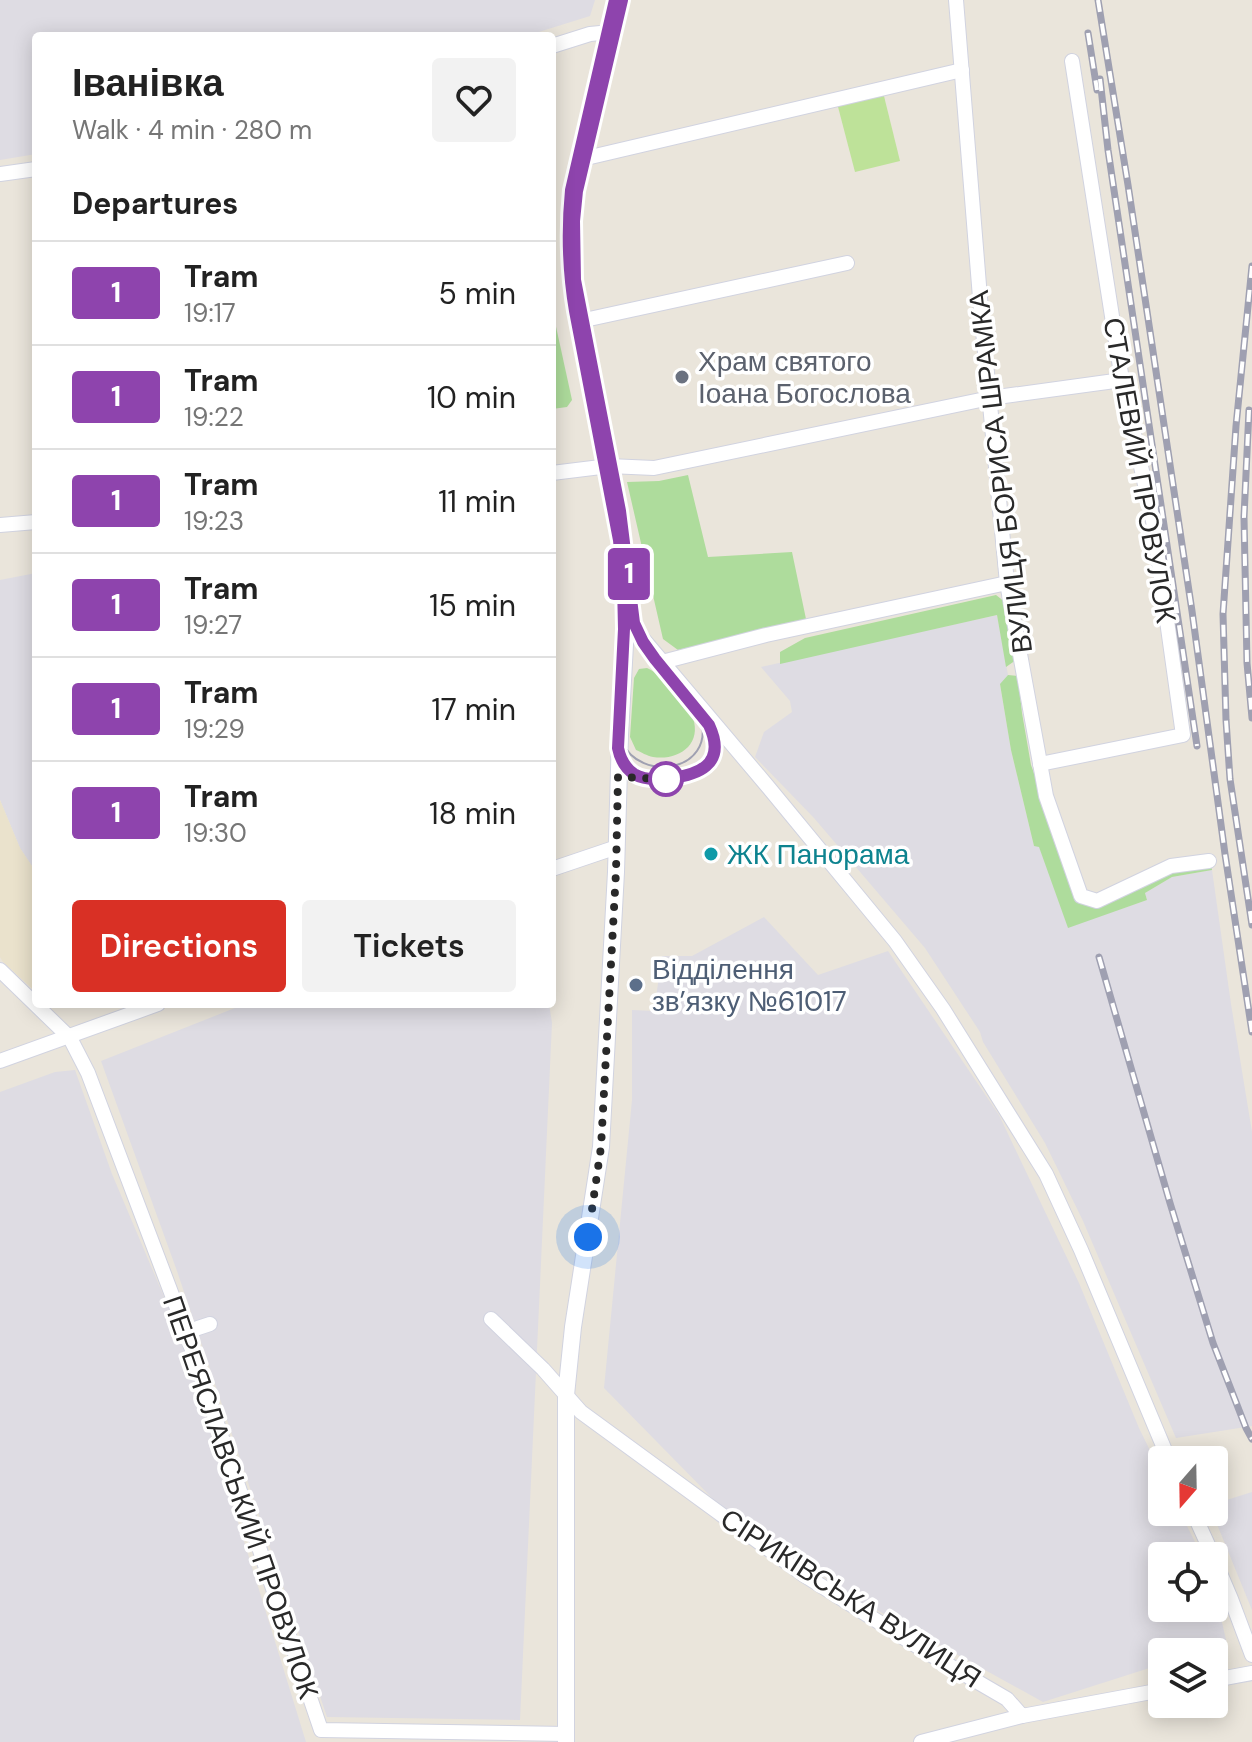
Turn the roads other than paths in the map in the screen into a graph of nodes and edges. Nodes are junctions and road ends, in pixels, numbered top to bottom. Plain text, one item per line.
1 (619, 0) edge
2 (956, 0) edge
3 (611, 32) junction
4 (556, 45) edge
5 (1072, 61) dead end
6 (962, 70) junction
7 (582, 159) junction
8 (32, 170) edge
9 (0, 174) edge
10 (847, 263) dead end
11 (580, 321) junction
12 (1122, 380) junction
13 (990, 398) junction
14 (609, 466) junction
15 (556, 473) edge
16 (32, 522) edge
17 (0, 525) edge
18 (1007, 583) junction
19 (626, 626) junction
20 (662, 662) junction
21 (1040, 764) junction
22 (617, 847) junction
23 (1209, 861) dead end
24 (556, 868) edge
25 (0, 970) edge
26 (32, 1001) edge
27 (39, 1008) edge
28 (148, 1008) edge
29 (70, 1038) junction
30 (0, 1061) edge
31 (491, 1319) dead end
32 (210, 1324) dead end
33 (186, 1332) junction
34 (566, 1395) junction
35 (1163, 1446) edge
36 (1228, 1592) edge
37 (1252, 1655) edge
38 (1252, 1673) edge
39 (1228, 1677) edge
40 (1148, 1693) edge
41 (1022, 1716) junction
42 (566, 1738) edge
43 (921, 1742) edge

1 - 3 street
2 - 6 street, ВУЛИЦЯ БОРИСА ШРАМКА
3 - 4 street
3 - 7 street
5 - 12 street, СТАЛЕВИЙ ПРОВУЛОК
6 - 7 street
6 - 13 street, ВУЛИЦЯ БОРИСА ШРАМКА
7 - 11 street
8 - 9 street
10 - 11 street
11 - 14 street
12 - 13 street
12 - 21 street, СТАЛЕВИЙ ПРОВУЛОК
13 - 14 street
13 - 18 street, ВУЛИЦЯ БОРИСА ШРАМКА
14 - 15 street
14 - 19 street
16 - 17 street
18 - 20 street
18 - 21 street, ВУЛИЦЯ БОРИСА ШРАМКА
19 - 20 street
19 - 22 street
20 - 35 street
21 - 23 street, ВУЛИЦЯ БОРИСА ШРАМКА
22 - 24 street
22 - 34 street
25 - 26 street
27 - 29 street
28 - 29 street
29 - 30 street
29 - 33 street, ПЕРЕЯСЛАВСЬКИЙ ПРОВУЛОК
31 - 34 street, СІРИКІВСЬКА ВУЛИЦЯ
32 - 33 street
33 - 42 street, ПЕРЕЯСЛАВСЬКИЙ ПРОВУЛОК
34 - 41 street, СІРИКІВСЬКА ВУЛИЦЯ
34 - 42 street
36 - 37 street
38 - 39 street
40 - 41 street
41 - 43 street

